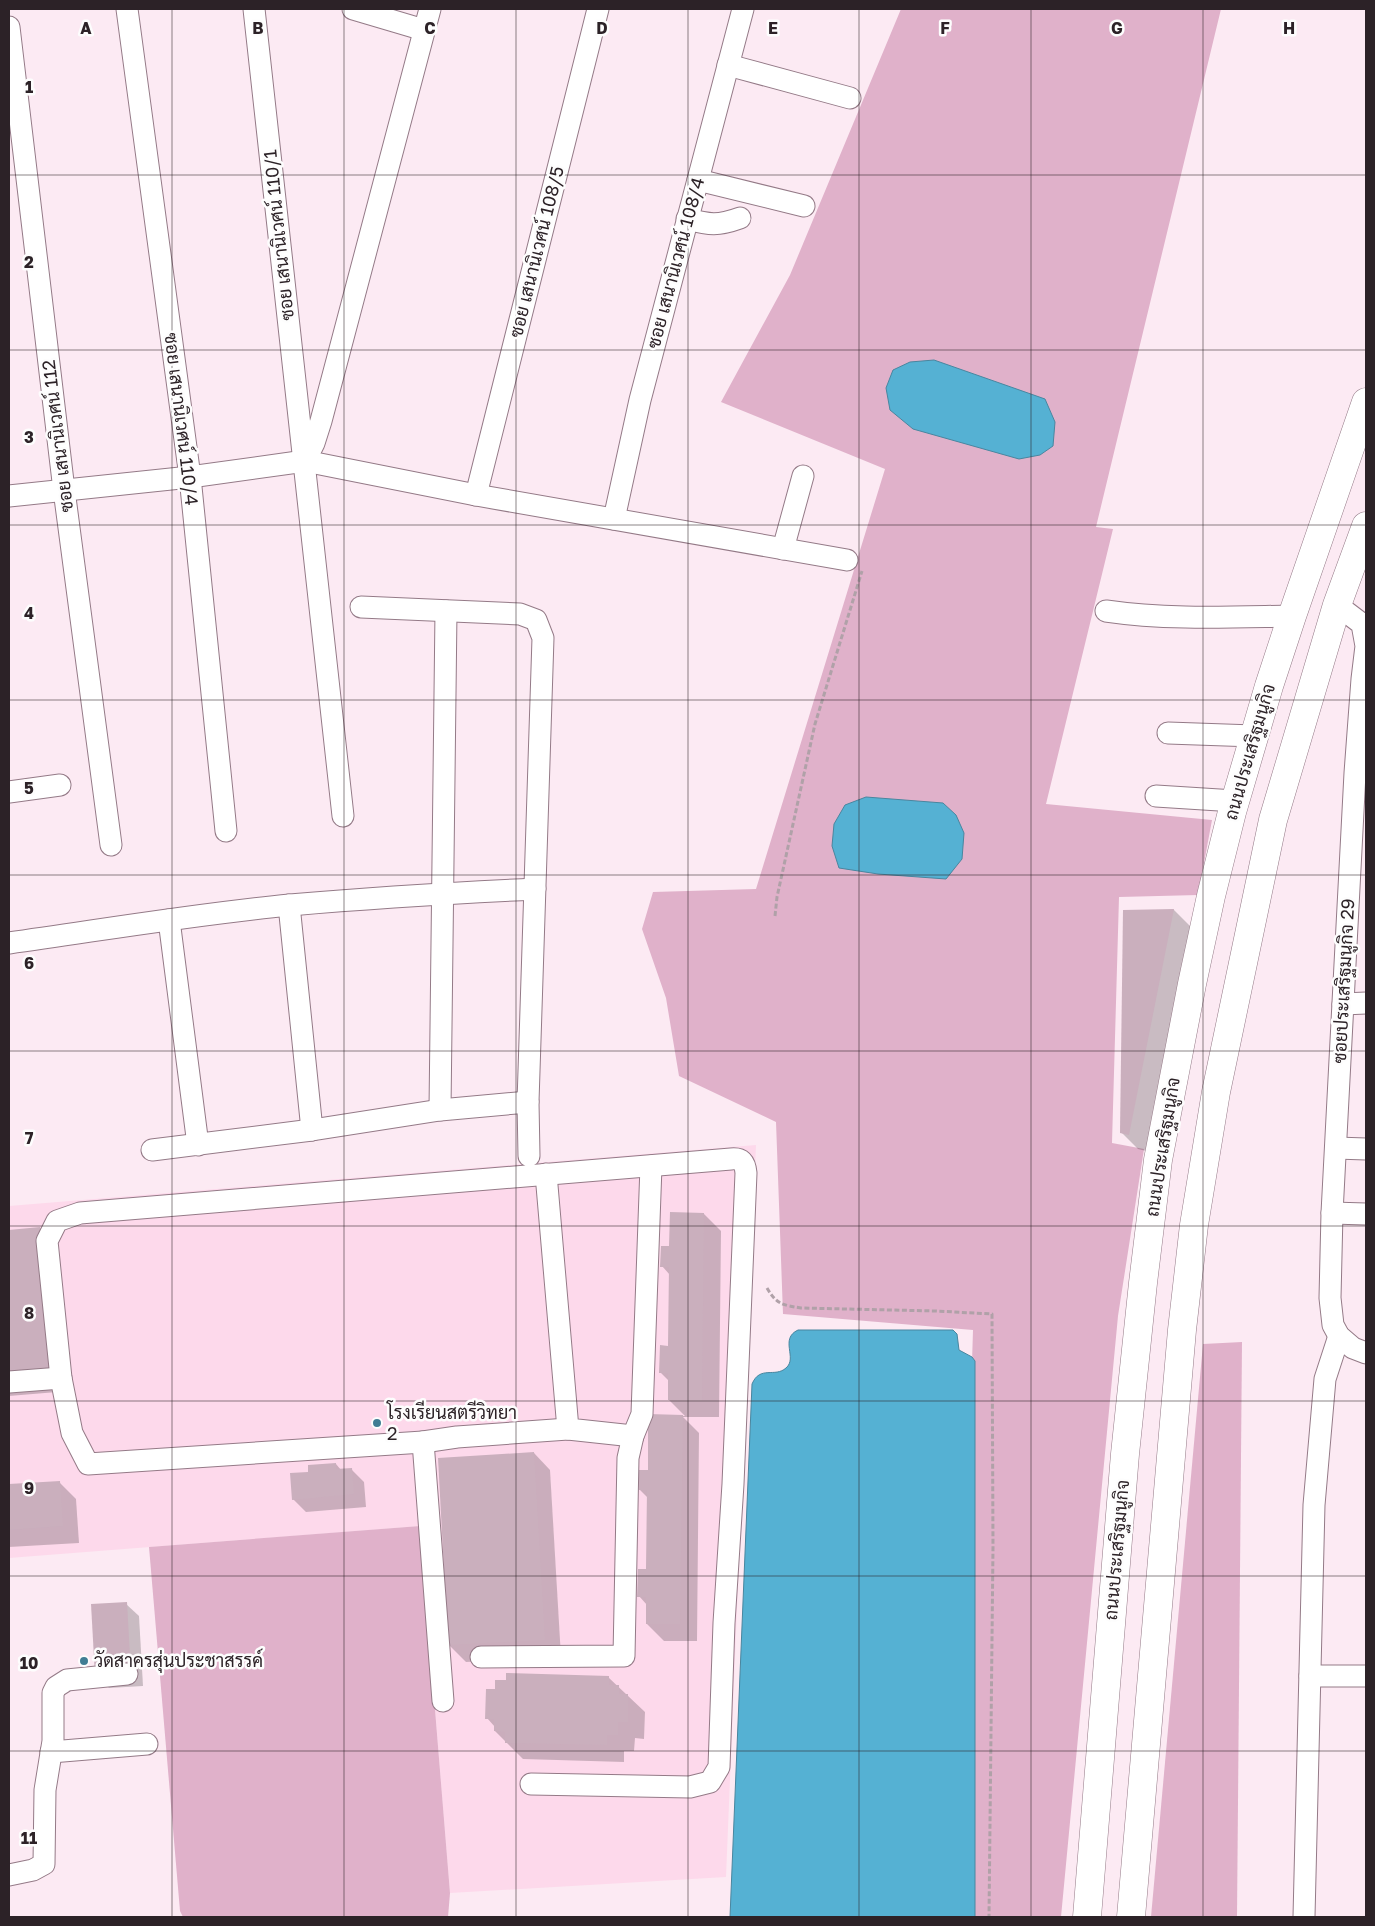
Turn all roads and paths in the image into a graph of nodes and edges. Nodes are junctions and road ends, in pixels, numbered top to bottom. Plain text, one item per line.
1 (127, 9) edge
2 (254, 9) edge
3 (353, 9) edge
4 (430, 9) edge
5 (598, 9) edge
6 (743, 9) edge
7 (9, 27) edge
8 (424, 30) junction
9 (728, 65) junction
10 (850, 98) dead end
11 (698, 180) junction
12 (804, 206) dead end
13 (688, 218) junction
14 (740, 218) dead end
15 (1366, 402) edge
16 (305, 461) junction
17 (803, 476) dead end
18 (190, 477) junction
19 (64, 490) junction
20 (9, 496) edge
21 (476, 496) junction
22 (614, 520) junction
23 (1366, 526) edge
24 (783, 549) junction
25 (854, 565) joint
26 (1338, 605) junction
27 (361, 607) dead end
28 (446, 611) junction
29 (1106, 611) dead end
30 (1292, 616) junction
31 (1364, 618) edge
32 (1366, 646) edge
33 (1168, 733) dead end
34 (1254, 736) junction
35 (1361, 774) edge
36 (60, 785) dead end
37 (9, 792) edge
38 (1156, 796) dead end
39 (1235, 801) junction
40 (344, 816) dead end
41 (226, 831) dead end
42 (111, 845) dead end
43 (535, 889) junction
44 (444, 893) junction
45 (289, 905) junction
46 (774, 916) dead end
47 (169, 920) junction
48 (9, 943) edge
49 (1366, 1003) edge
50 (1343, 1004) junction
51 (528, 1102) junction
52 (440, 1110) junction
53 (312, 1130) junction
54 (198, 1145) junction
55 (1336, 1148) junction
56 (1366, 1149) edge
57 (152, 1150) dead end
58 (529, 1156) dead end
59 (651, 1166) junction
60 (546, 1174) junction
61 (1332, 1213) junction
62 (1366, 1214) edge
63 (767, 1288) dead end
64 (1339, 1336) junction
65 (1366, 1354) edge
66 (61, 1378) junction
67 (9, 1382) edge
68 (568, 1429) junction
69 (633, 1436) junction
70 (423, 1442) junction
71 (481, 1657) dead end
72 (127, 1674) dead end
73 (1310, 1676) junction
74 (1366, 1676) edge
75 (443, 1701) dead end
76 (147, 1744) dead end
77 (51, 1752) junction
78 (530, 1784) dead end
79 (9, 1875) edge
80 (989, 1917) edge
81 (1087, 1917) edge
82 (1130, 1917) edge
83 (1304, 1917) edge

1 - 18 street, ซอย เสนานิเวศน์ 110/4
2 - 16 street, ซอย เสนานิเวศน์ 110/1
3 - 8 street
4 - 8 street
5 - 21 street, ซอย เสนานิเวศน์ 108/5
6 - 9 street, ซอย เสนานิเวศน์ 108/4
7 - 19 street, ซอย เสนานิเวศน์ 112
8 - 16 street
9 - 10 street
9 - 11 street, ซอย เสนานิเวศน์ 108/4
11 - 12 street
11 - 13 street, ซอย เสนานิเวศน์ 108/4
13 - 14 street
13 - 22 street, ซอย เสนานิเวศน์ 108/4
15 - 30 main road, ถนนประเสริฐมนูกิจ
16 - 18 street
16 - 21 street
16 - 40 street, ซอย เสนานิเวศน์ 110/1
17 - 24 street
18 - 19 street
18 - 41 street, ซอย เสนานิเวศน์ 110/4
19 - 20 street
19 - 42 street, ซอย เสนานิเวศน์ 112
21 - 22 street
22 - 24 street
23 - 26 main road
24 - 25 street
25 - 46 path
26 - 31 street, ซอยประเสริฐมนูกิจ 29
26 - 82 main road
27 - 28 street
28 - 43 street
28 - 44 street
29 - 30 street
30 - 34 main road, ถนนประเสริฐมนูกิจ
31 - 32 street, ซอยประเสริฐมนูกิจ 29
32 - 35 street, ซอยประเสริฐมนูกิจ 29
33 - 34 street
34 - 39 main road, ถนนประเสริฐมนูกิจ
35 - 50 street, ซอยประเสริฐมนูกิจ 29
36 - 37 street
38 - 39 street
39 - 81 main road, ถนนประเสริฐมนูกิจ
43 - 44 street
43 - 51 street
44 - 45 street
44 - 52 street
45 - 47 street
45 - 53 street
47 - 48 street
47 - 54 street
49 - 50 street
50 - 55 street, ซอยประเสริฐมนูกิจ 29
51 - 52 street
51 - 58 street
52 - 53 street
53 - 54 street
54 - 57 street
55 - 56 street
55 - 61 street, ซอยประเสริฐมนูกิจ 29
59 - 60 street
59 - 69 street
59 - 78 street
60 - 66 street
60 - 68 street
61 - 62 street
61 - 64 street, ซอยประเสริฐมนูกิจ 29
63 - 80 path
64 - 65 street
64 - 73 street
66 - 67 street
66 - 70 street
68 - 69 street
68 - 70 street
69 - 71 street
70 - 75 street
72 - 77 street
73 - 74 street
73 - 83 street
76 - 77 street
77 - 79 street

